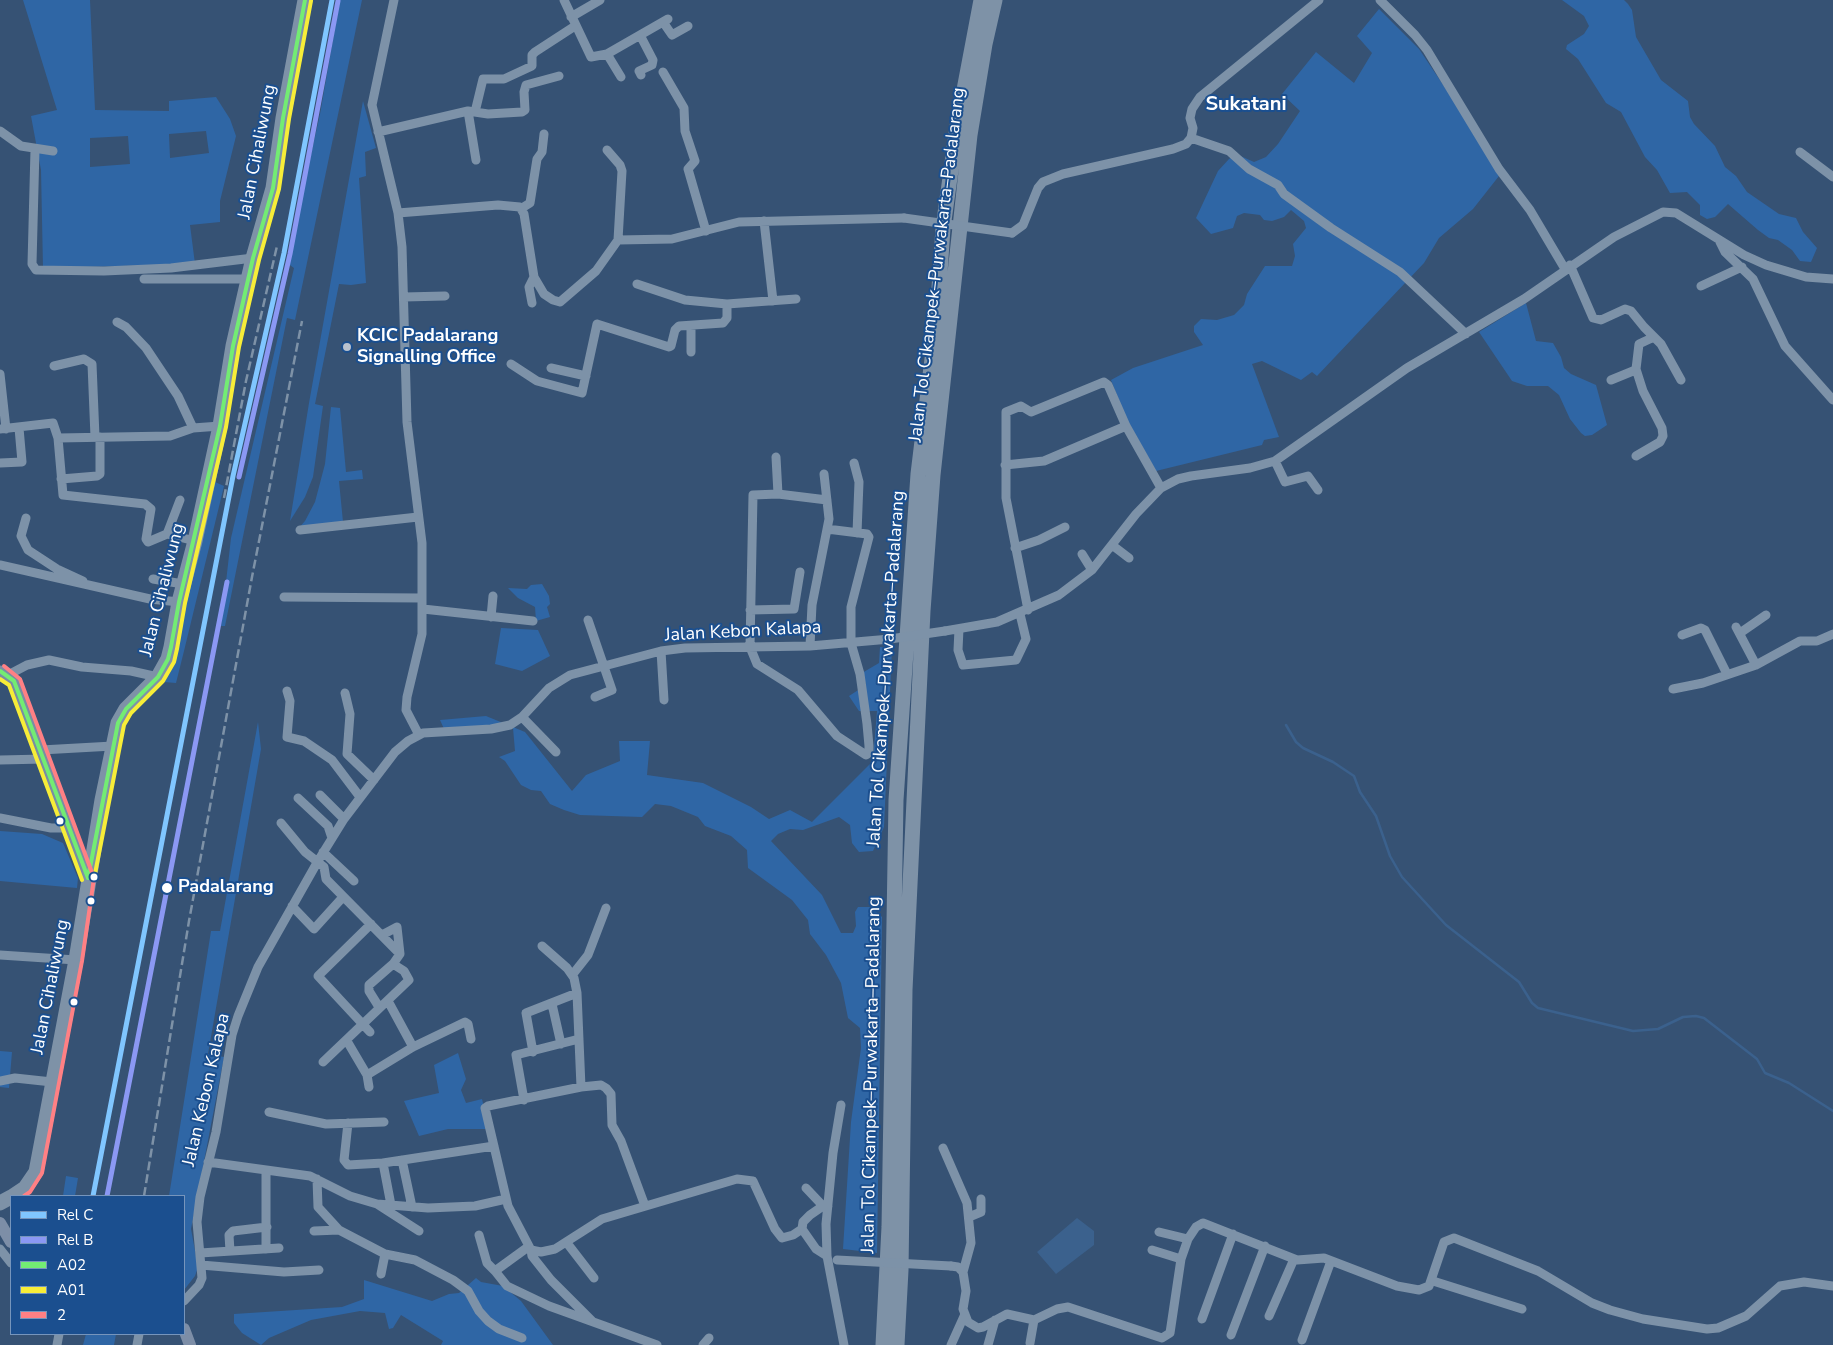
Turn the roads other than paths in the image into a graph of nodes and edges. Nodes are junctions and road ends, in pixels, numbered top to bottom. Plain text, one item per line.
1 (305, 0) edge
2 (394, 0) edge
3 (564, 0) edge
4 (600, 0) edge
5 (981, 0) edge
6 (995, 0) edge
7 (1319, 0) edge
8 (1380, 0) edge
9 (571, 17) junction
10 (575, 26) junction
11 (688, 26) dead end
12 (640, 35) junction
13 (607, 54) junction
14 (663, 72) dead end
15 (641, 75) dead end
16 (558, 76) dead end
17 (621, 77) dead end
18 (472, 112) junction
19 (0, 131) edge
20 (378, 132) junction
21 (544, 134) dead end
22 (1191, 138) junction
23 (35, 149) junction
24 (607, 150) dead end
25 (53, 151) dead end
26 (1800, 152) dead end
27 (476, 160) dead end
28 (1833, 177) edge
29 (522, 208) junction
30 (398, 213) junction
31 (764, 221) junction
32 (706, 231) junction
33 (618, 240) junction
34 (1719, 241) junction
35 (253, 258) junction
36 (1568, 267) junction
37 (1742, 267) junction
38 (534, 277) junction
39 (144, 279) dead end
40 (249, 279) junction
41 (1833, 279) edge
42 (636, 284) dead end
43 (1701, 286) dead end
44 (445, 296) dead end
45 (404, 297) junction
46 (796, 299) dead end
47 (773, 301) junction
48 (532, 303) dead end
49 (727, 304) junction
50 (117, 322) dead end
51 (691, 327) junction
52 (1466, 334) junction
53 (1654, 337) junction
54 (691, 352) dead end
55 (511, 364) dead end
56 (54, 366) dead end
57 (551, 368) dead end
58 (1636, 368) junction
59 (0, 374) edge
60 (586, 376) junction
61 (1610, 380) dead end
62 (1681, 380) dead end
63 (1833, 400) edge
64 (220, 426) junction
65 (1126, 426) junction
66 (19, 428) junction
67 (193, 428) junction
68 (3, 429) edge
69 (97, 437) junction
70 (58, 438) junction
71 (1636, 456) dead end
72 (776, 457) dead end
73 (1275, 462) junction
74 (0, 463) edge
75 (854, 463) dead end
76 (1005, 465) junction
77 (824, 474) dead end
78 (61, 479) junction
79 (1161, 488) junction
80 (1318, 490) dead end
81 (778, 494) junction
82 (180, 500) dead end
83 (827, 500) junction
84 (418, 517) junction
85 (26, 518) dead end
86 (1066, 526) dead end
87 (827, 529) junction
88 (300, 530) dead end
89 (857, 533) junction
90 (167, 534) junction
91 (195, 541) junction
92 (1112, 545) junction
93 (1015, 548) junction
94 (1082, 554) dead end
95 (1129, 558) dead end
96 (0, 566) edge
97 (1092, 570) junction
98 (800, 572) dead end
99 (152, 579) dead end
100 (183, 584) junction
101 (96, 588) junction
102 (493, 596) dead end
103 (284, 597) dead end
104 (421, 598) junction
105 (179, 602) junction
106 (423, 610) junction
107 (750, 610) junction
108 (1024, 612) junction
109 (1766, 615) dead end
110 (490, 618) junction
111 (588, 620) dead end
112 (533, 621) dead end
113 (959, 629) junction
114 (1833, 634) edge
115 (1682, 635) dead end
116 (851, 643) junction
117 (810, 646) junction
118 (750, 647) junction
119 (662, 651) junction
120 (603, 665) junction
121 (1756, 665) junction
122 (4, 673) edge
123 (1727, 674) junction
124 (158, 677) junction
125 (1674, 689) dead end
126 (287, 691) dead end
127 (345, 693) dead end
128 (595, 697) dead end
129 (664, 700) dead end
130 (522, 717) junction
131 (419, 735) junction
132 (113, 746) junction
133 (556, 752) dead end
134 (43, 754) junction
135 (0, 760) edge
136 (374, 780) junction
137 (320, 795) dead end
138 (360, 797) junction
139 (298, 798) dead end
140 (0, 818) edge
141 (344, 820) junction
142 (281, 823) dead end
143 (68, 828) junction
144 (332, 838) junction
145 (323, 852) junction
146 (318, 861) junction
147 (88, 878) junction
148 (354, 881) dead end
149 (343, 897) junction
150 (292, 906) junction
151 (606, 908) dead end
152 (370, 924) junction
153 (382, 935) junction
154 (542, 946) dead end
155 (400, 954) junction
156 (0, 955) edge
157 (76, 960) junction
158 (393, 964) junction
159 (572, 974) junction
160 (577, 993) junction
161 (388, 1001) junction
162 (552, 1004) junction
163 (380, 1007) junction
164 (364, 1024) junction
165 (370, 1032) dead end
166 (471, 1039) dead end
167 (579, 1040) junction
168 (347, 1041) junction
169 (560, 1044) junction
170 (413, 1047) junction
171 (533, 1052) junction
172 (324, 1062) dead end
173 (367, 1076) junction
174 (0, 1081) edge
175 (52, 1082) junction
176 (369, 1087) dead end
177 (581, 1087) junction
178 (524, 1100) junction
179 (841, 1105) dead end
180 (269, 1112) dead end
181 (384, 1122) dead end
182 (348, 1123) junction
183 (494, 1146) junction
184 (944, 1148) dead end
185 (402, 1160) junction
186 (208, 1162) junction
187 (383, 1163) junction
188 (266, 1171) junction
189 (317, 1179) junction
190 (806, 1188) dead end
191 (15, 1195) edge
192 (506, 1199) junction
193 (981, 1199) dead end
194 (377, 1204) junction
195 (390, 1205) junction
196 (412, 1206) junction
197 (645, 1206) junction
198 (826, 1206) junction
199 (970, 1217) junction
200 (0, 1223) edge
201 (267, 1227) junction
202 (802, 1229) junction
203 (338, 1230) junction
204 (314, 1231) dead end
205 (419, 1231) dead end
206 (1159, 1232) dead end
207 (1233, 1234) junction
208 (479, 1235) dead end
209 (10, 1238) edge
210 (1188, 1239) junction
211 (566, 1243) junction
212 (1265, 1246) junction
213 (279, 1248) dead end
214 (529, 1248) junction
215 (0, 1249) edge
216 (266, 1249) junction
217 (1152, 1250) dead end
218 (230, 1251) junction
219 (200, 1253) junction
220 (385, 1254) junction
221 (831, 1259) junction
222 (1181, 1259) junction
223 (1294, 1259) junction
224 (1330, 1261) junction
225 (10, 1262) edge
226 (201, 1265) junction
227 (319, 1270) dead end
228 (495, 1271) junction
229 (963, 1272) junction
230 (381, 1274) dead end
231 (594, 1278) dead end
232 (1433, 1281) junction
233 (1833, 1286) edge
234 (185, 1300) edge
235 (1522, 1310) dead end
236 (965, 1314) junction
237 (1269, 1316) dead end
238 (1202, 1319) dead end
239 (995, 1320) junction
240 (1034, 1320) junction
241 (592, 1321) junction
242 (185, 1332) edge
243 (1231, 1335) dead end
244 (522, 1338) dead end
245 (1302, 1340) dead end
246 (1030, 1343) dead end
247 (190, 1345) edge
248 (657, 1345) edge
249 (844, 1345) edge
250 (883, 1345) edge
251 (897, 1345) edge
252 (950, 1345) edge
253 (988, 1345) edge

1 - 35 highway, Jalan Cihaliwung
2 - 20 street
3 - 9 street
4 - 9 street
5 - 250 highway, Jalan Tol Cikampek–Purwakarta–Padalarang
6 - 251 highway, Jalan Tol Cikampek–Purwakarta–Padalarang
7 - 22 street
8 - 36 street
9 - 10 street
10 - 13 street
10 - 18 street
11 - 12 street
12 - 13 street
12 - 15 street
13 - 17 street
14 - 32 street
16 - 18 street
18 - 20 street
18 - 27 street
19 - 23 street
20 - 30 street
21 - 29 street
22 - 31 street, bridge
22 - 52 street
23 - 25 street
23 - 35 street
24 - 33 street
26 - 28 street
29 - 30 street
29 - 38 street
30 - 45 street
31 - 32 street
31 - 47 street
32 - 33 street
33 - 38 street
34 - 36 street
34 - 37 street
34 - 41 street
35 - 40 highway, Jalan Cihaliwung
36 - 52 street
36 - 53 street
37 - 43 street
37 - 63 street
38 - 48 street
39 - 40 street
40 - 64 highway, Jalan Cihaliwung
42 - 49 street
44 - 45 street
45 - 84 street
46 - 47 street
47 - 49 street
49 - 51 street
50 - 67 street
51 - 54 street
51 - 60 street
52 - 73 street
53 - 58 street
53 - 62 street
55 - 60 street
56 - 69 street
57 - 60 street
58 - 61 street
58 - 71 street
59 - 68 street
64 - 67 street
64 - 91 highway, Jalan Cihaliwung
65 - 76 street
65 - 76 street
65 - 79 street
66 - 68 street
66 - 70 street
66 - 74 street
67 - 69 street
69 - 70 street
69 - 78 street
70 - 78 street
72 - 81 street
73 - 79 street
73 - 80 street
75 - 89 street
76 - 93 street
77 - 83 street
78 - 90 street
79 - 92 street, Jalan Kebon Kalapa
81 - 83 street
81 - 107 street
82 - 90 street
83 - 87 street
84 - 88 street
84 - 104 street
85 - 101 street
86 - 93 street
87 - 89 street
87 - 117 street
89 - 116 street
90 - 91 street
91 - 100 highway, Jalan Cihaliwung
92 - 95 street
92 - 97 street, Jalan Kebon Kalapa
93 - 108 street
94 - 97 street
96 - 101 street
97 - 108 street, Jalan Kebon Kalapa
98 - 107 street
99 - 100 street
100 - 105 highway, Jalan Cihaliwung
101 - 105 street
102 - 110 street
103 - 104 street
104 - 106 street
105 - 124 highway, Jalan Cihaliwung
106 - 110 street
106 - 131 street
107 - 118 street
108 - 113 street, Jalan Kebon Kalapa
108 - 113 street
109 - 121 street
110 - 112 street
111 - 120 street
113 - 116 street, Jalan Kebon Kalapa, bridge
114 - 121 street
115 - 123 street
116 - 117 street, Jalan Kebon Kalapa
116 - 118 street
117 - 118 street, Jalan Kebon Kalapa
118 - 119 street, Jalan Kebon Kalapa
119 - 120 street, Jalan Kebon Kalapa
119 - 129 street
120 - 128 street
120 - 130 street, Jalan Kebon Kalapa
121 - 123 street
122 - 124 street
122 - 134 street
123 - 125 street
124 - 132 highway, Jalan Cihaliwung
126 - 138 street
127 - 136 street
130 - 131 street, Jalan Kebon Kalapa
130 - 133 street
131 - 136 street, Jalan Kebon Kalapa
132 - 134 street
132 - 147 highway, Jalan Cihaliwung
134 - 135 street
134 - 143 street
136 - 138 street, Jalan Kebon Kalapa
137 - 141 street
138 - 141 street, Jalan Kebon Kalapa
139 - 144 street
140 - 143 street
141 - 144 street, Jalan Kebon Kalapa
142 - 146 street
143 - 147 street
144 - 145 street, Jalan Kebon Kalapa
145 - 146 street, Jalan Kebon Kalapa
145 - 148 street
146 - 149 street
146 - 150 street, Jalan Kebon Kalapa
147 - 157 highway, Jalan Cihaliwung
149 - 150 street
149 - 152 street
150 - 186 street, Jalan Kebon Kalapa
151 - 159 street
152 - 153 street
152 - 164 street
153 - 155 street
153 - 155 street
154 - 159 street
155 - 158 street
156 - 157 street
157 - 175 highway, Jalan Cihaliwung
158 - 161 street
158 - 163 street
159 - 160 street
160 - 162 street
160 - 167 street
161 - 163 street
161 - 170 street
162 - 169 street
162 - 171 street
163 - 164 street
164 - 165 street
164 - 168 street
166 - 170 street
167 - 169 street
167 - 177 street
168 - 172 street
168 - 173 street
169 - 171 street
170 - 173 street
171 - 178 street
173 - 176 street
174 - 175 street
175 - 191 highway, Jalan Cihaliwung
177 - 178 street
177 - 197 street
178 - 183 street
179 - 198 street
180 - 182 street
181 - 182 street
182 - 187 street
183 - 185 street
183 - 192 street
184 - 199 street
185 - 187 street
185 - 196 street
186 - 188 street
186 - 219 street, Jalan Kebon Kalapa
187 - 195 street
188 - 189 street
188 - 201 street
189 - 194 street
189 - 203 street
190 - 198 street
192 - 196 street
192 - 214 street
193 - 199 street
194 - 195 street
194 - 205 street
195 - 196 street
197 - 202 street
197 - 211 street
198 - 202 street
198 - 221 street
199 - 229 street
200 - 209 main road
201 - 216 street
201 - 218 street
202 - 221 street
203 - 204 street
203 - 220 street
206 - 210 street
207 - 210 street
207 - 212 street
207 - 238 street
208 - 228 street
210 - 222 street
211 - 214 street
211 - 231 street
212 - 223 street
212 - 243 street
213 - 216 street
214 - 228 street
214 - 241 street
215 - 225 street
216 - 218 street
217 - 222 street
218 - 219 street
219 - 226 street, Jalan Kebon Kalapa
220 - 230 street
220 - 244 street
221 - 229 street, bridge
221 - 249 street
222 - 240 street
223 - 224 street
223 - 237 street
224 - 232 street
224 - 245 street
226 - 227 street
226 - 234 street, Jalan Kebon Kalapa
228 - 241 street
229 - 236 street
232 - 233 street
232 - 235 street
236 - 239 street
236 - 252 street
239 - 240 street
239 - 253 street
240 - 246 street
241 - 248 street
242 - 247 main road

